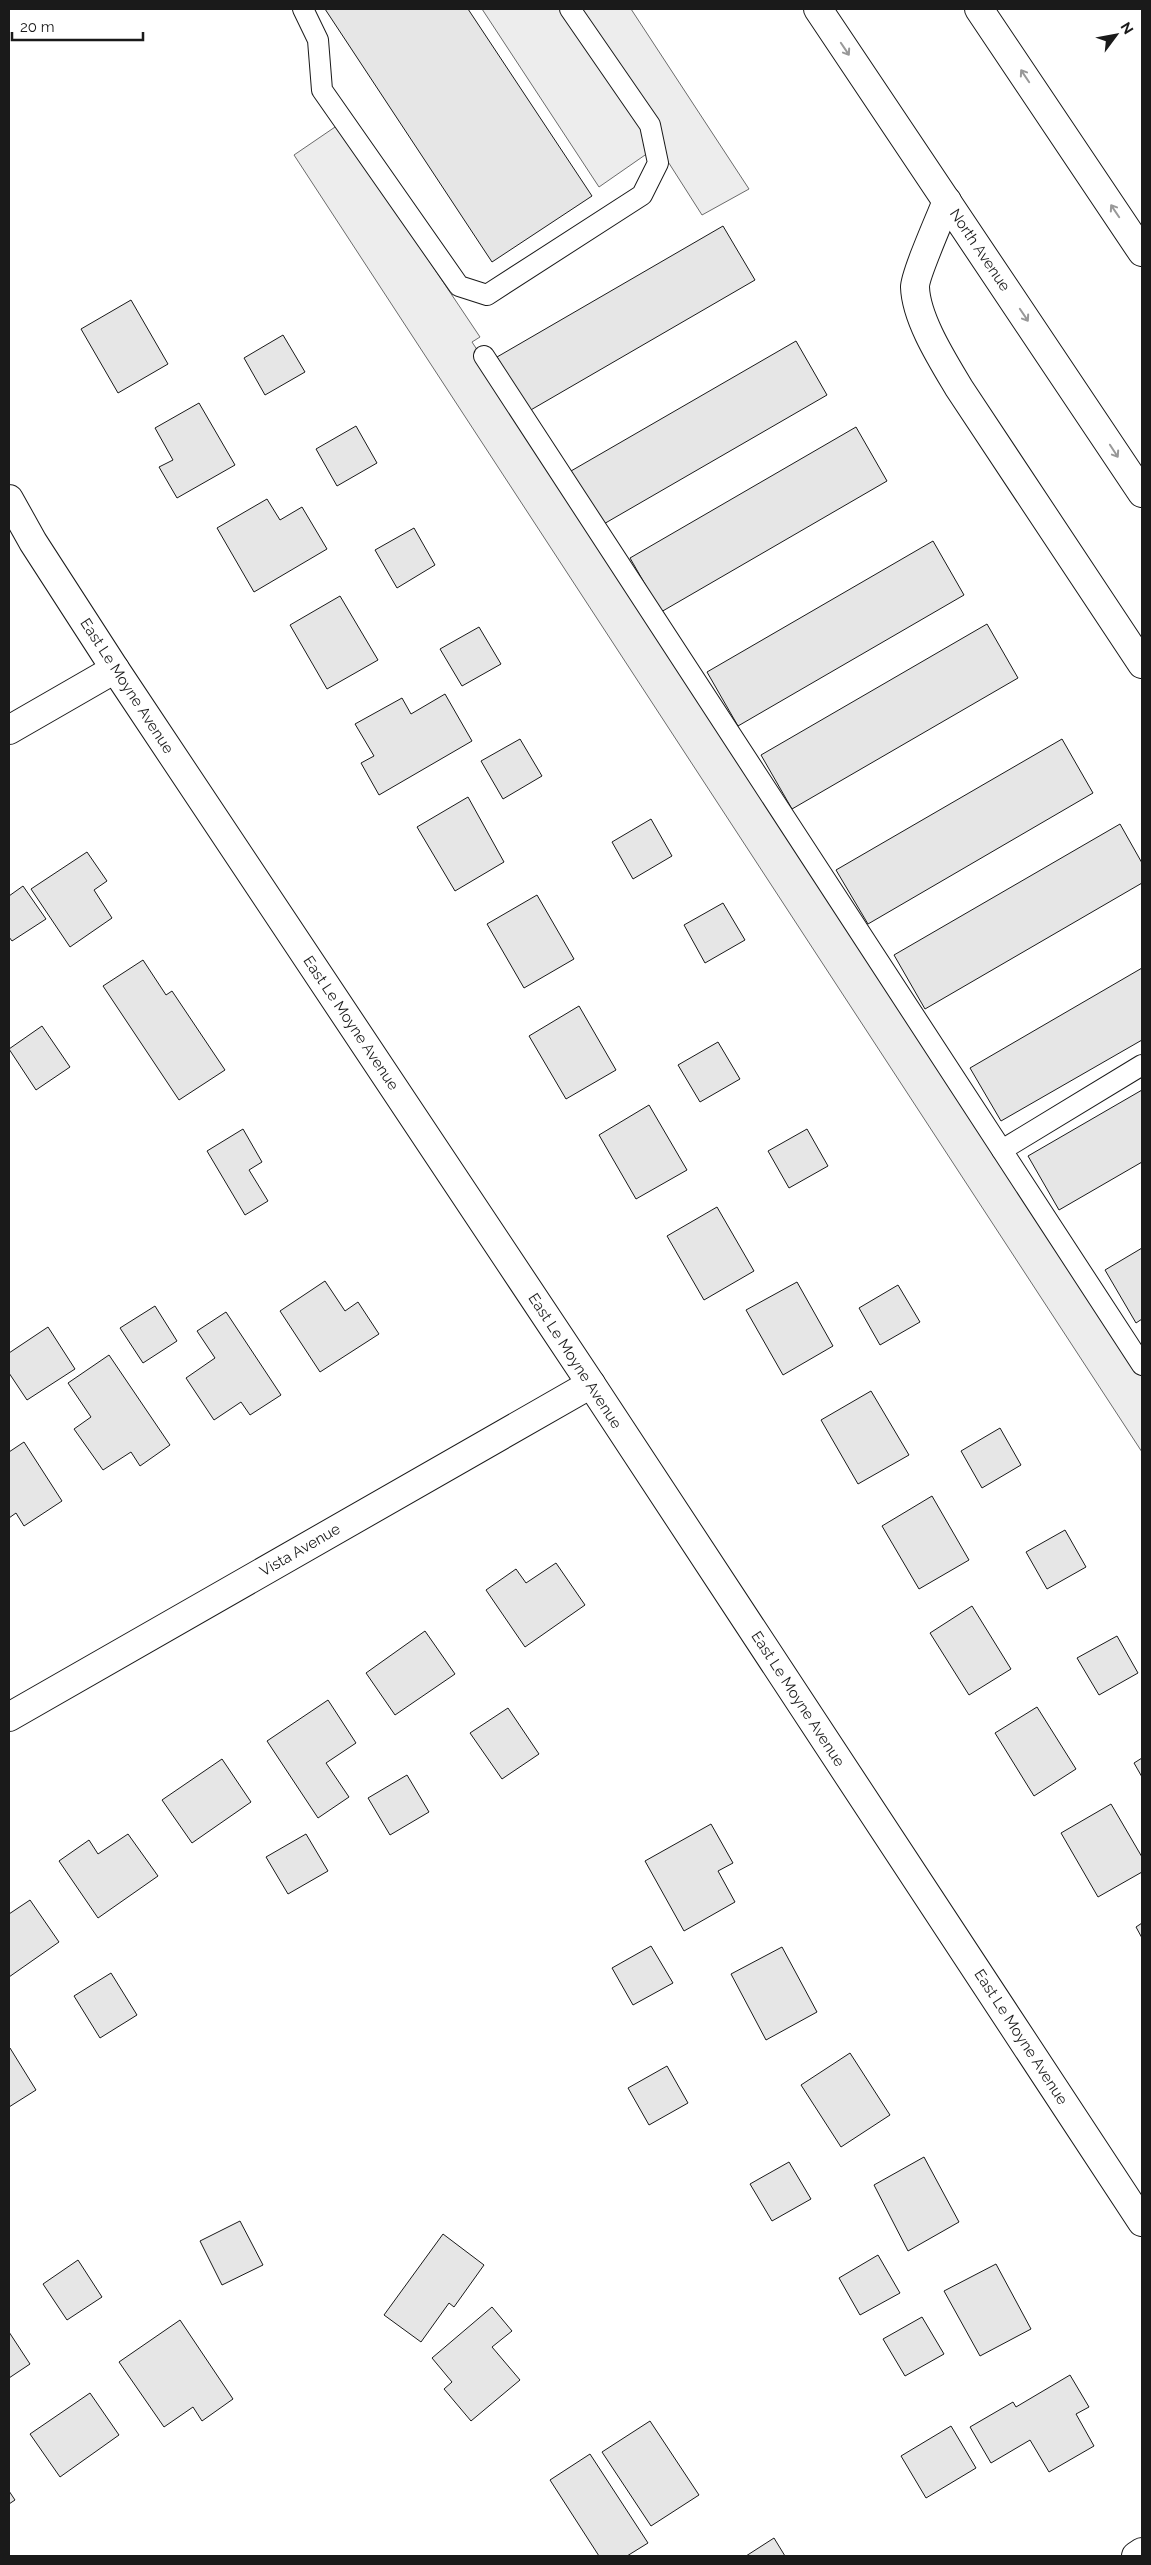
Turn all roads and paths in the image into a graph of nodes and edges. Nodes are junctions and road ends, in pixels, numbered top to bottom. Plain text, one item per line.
1 (303, 9) edge
2 (570, 9) edge
3 (818, 9) edge
4 (979, 9) edge
5 (947, 201) junction
6 (1142, 252) edge
7 (484, 356) dead end
8 (1142, 493) edge
9 (9, 499) edge
10 (1142, 664) edge
11 (115, 669) junction
12 (9, 730) edge
13 (1142, 1065) edge
14 (1002, 1150) junction
15 (1139, 1354) edge
16 (591, 1384) junction
17 (9, 1717) edge
18 (1142, 2222) edge
19 (1142, 2552) edge
20 (1136, 2556) edge

1 - 2 lane
3 -> 5 street, North Avenue
6 -> 4 street
5 -> 8 street, North Avenue
5 - 10 street
7 - 14 lane
9 - 11 street, East Le Moyne Avenue
11 - 12 street
11 - 16 street, East Le Moyne Avenue
13 - 14 lane
14 - 15 lane
16 - 17 street, Vista Avenue
16 - 18 street, East Le Moyne Avenue
19 - 20 street

